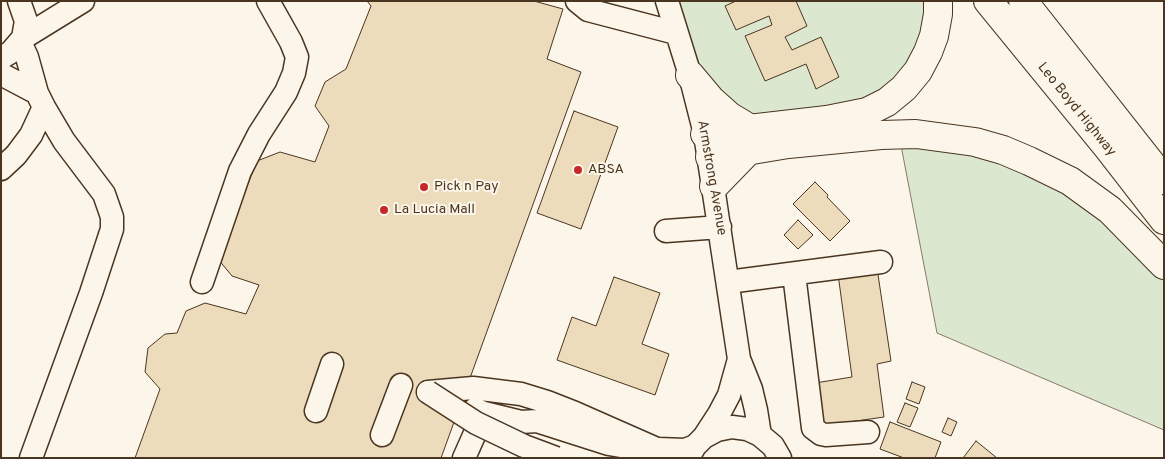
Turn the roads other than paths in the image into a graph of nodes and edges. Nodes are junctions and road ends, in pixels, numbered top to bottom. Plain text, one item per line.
1 (19, 1) edge
2 (83, 1) edge
3 (268, 1) edge
4 (577, 1) edge
5 (667, 1) edge
6 (938, 1) edge
7 (988, 1) edge
8 (1023, 1) edge
9 (676, 33) junction
10 (22, 40) junction
11 (1, 58) edge
12 (1, 74) edge
13 (690, 75) junction
14 (40, 100) junction
15 (749, 139) junction
16 (708, 145) junction
17 (1, 169) edge
18 (1164, 180) edge
19 (714, 186) junction
20 (1164, 220) edge
21 (720, 227) junction
22 (666, 231) dead end
23 (881, 262) dead end
24 (1164, 265) edge
25 (794, 274) junction
26 (202, 282) dead end
27 (728, 282) junction
28 (739, 359) junction
29 (332, 364) dead end
30 (401, 385) dead end
31 (316, 411) dead end
32 (521, 422) junction
33 (868, 432) dead end
34 (382, 435) dead end
35 (760, 435) junction
36 (696, 447) edge
37 (659, 450) junction
38 (31, 458) edge
39 (464, 458) edge
40 (556, 458) edge
41 (604, 458) edge
42 (780, 458) edge

1 - 10 street
2 - 10 street
3 - 26 street
4 - 9 street
5 - 9 street, Armstrong Avenue
6 - 15 highway
7 - 20 highway, Leo Boyd Highway
8 - 18 highway, Leo Boyd Highway
9 - 13 street, Armstrong Avenue
10 - 11 street
10 - 14 street
12 - 14 street
13 - 15 highway
13 - 16 street, Armstrong Avenue
14 - 17 street
14 - 38 street
15 - 16 highway
15 - 19 highway
15 - 24 highway
16 - 19 street, Armstrong Avenue
19 - 21 street, Armstrong Avenue
21 - 22 street
21 - 27 street, Armstrong Avenue
23 - 25 street
25 - 27 street
25 - 33 street
27 - 28 street, Armstrong Avenue
28 - 35 street, Armstrong Avenue
28 - 36 street, Armstrong Avenue
29 - 31 street
30 - 34 street
32 - 37 street
32 - 39 street
32 - 41 street
35 - 36 street
35 - 42 street
36 - 37 street
37 - 40 street, bridge

